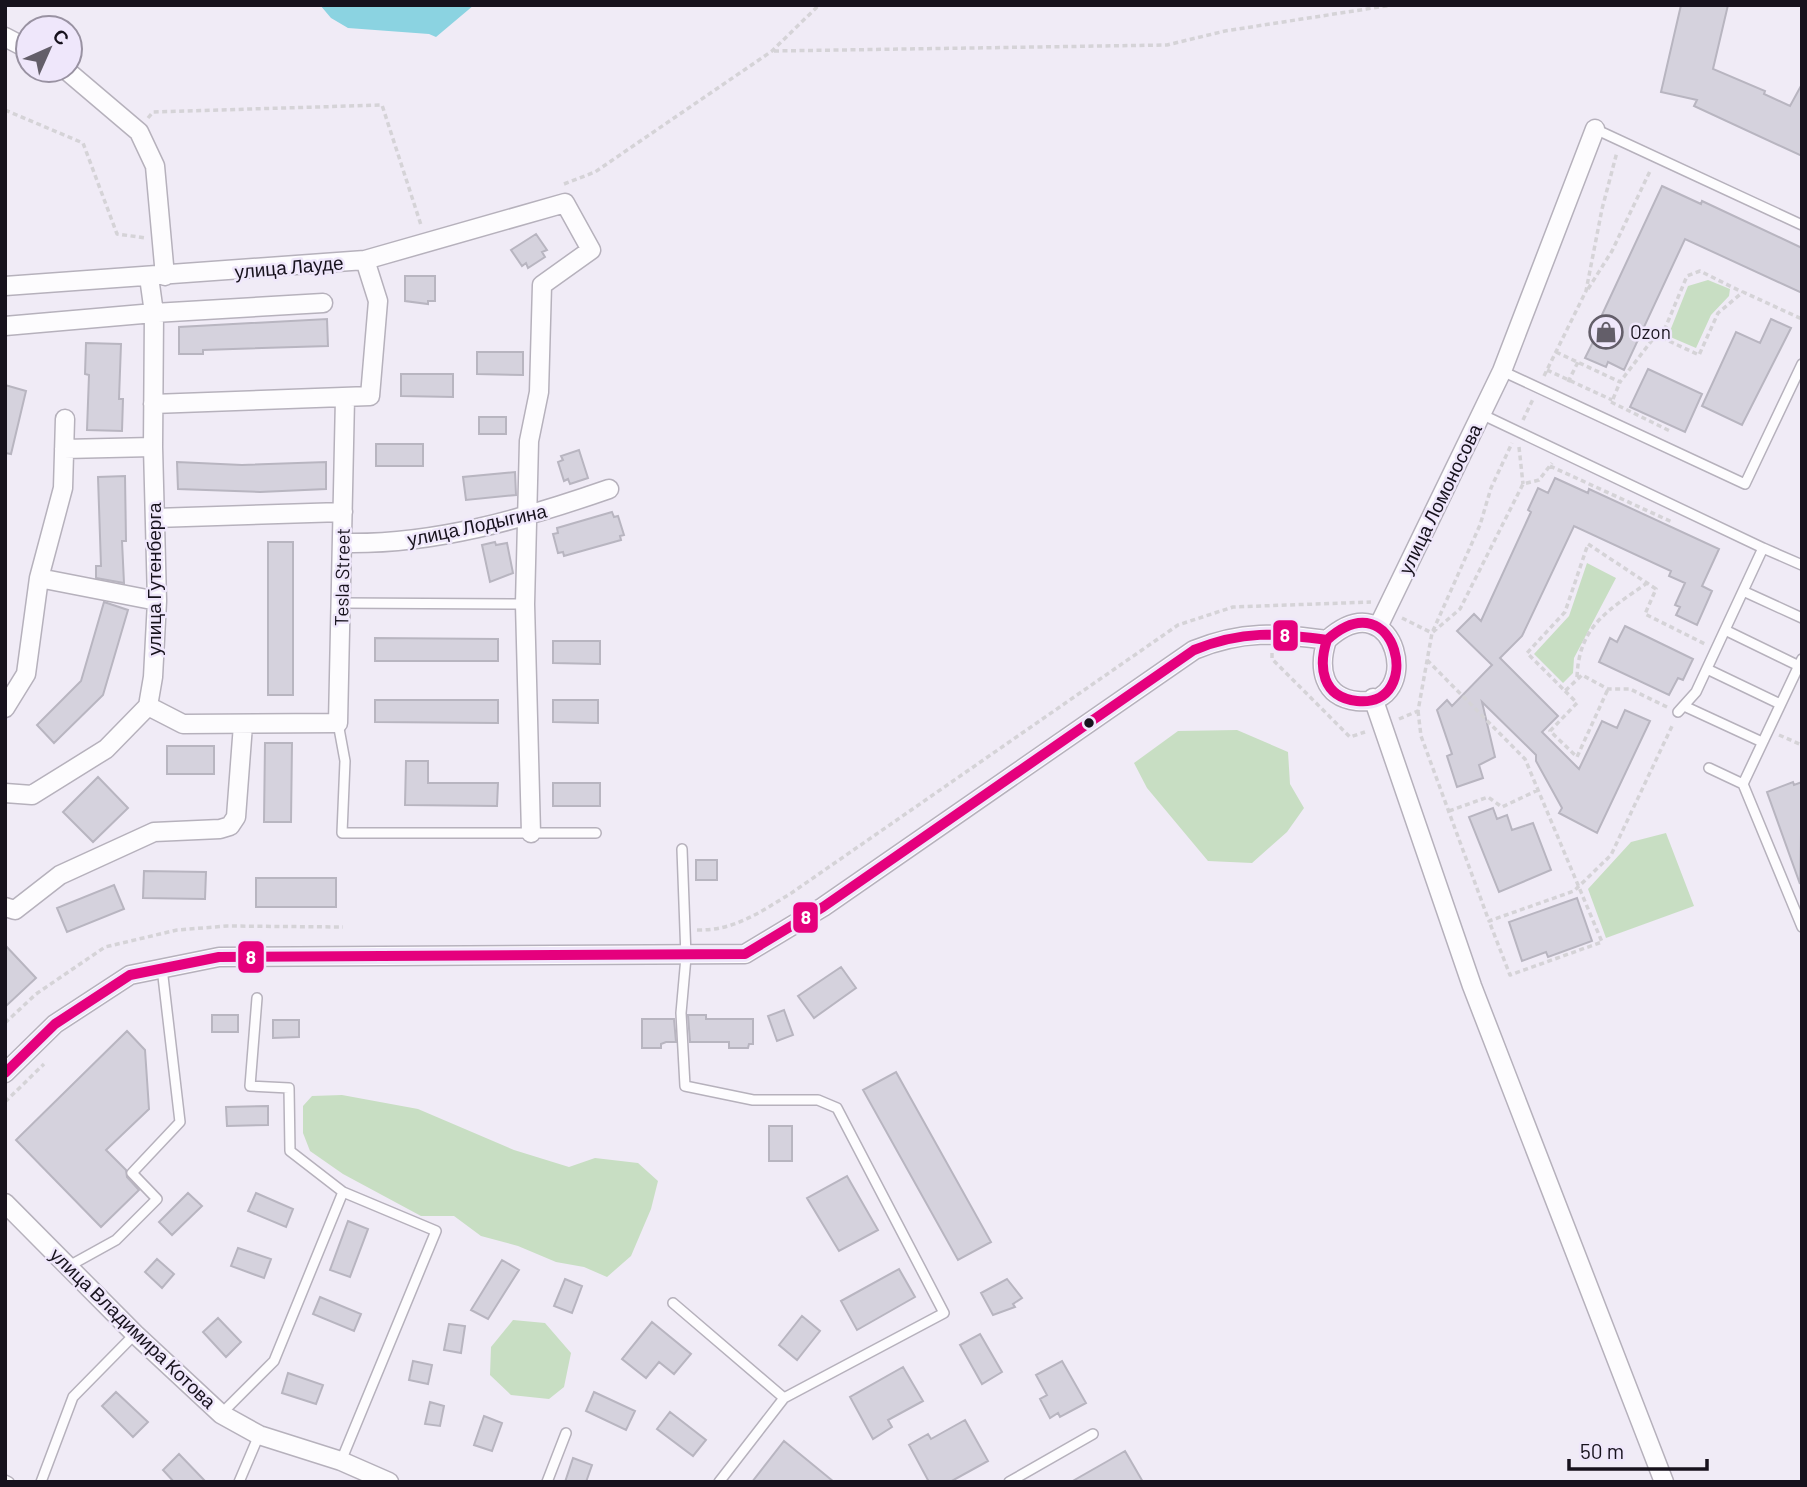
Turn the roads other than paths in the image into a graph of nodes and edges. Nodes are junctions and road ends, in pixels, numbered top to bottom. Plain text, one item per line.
1 (82, 84) edge
2 (1595, 129) joint
3 (1802, 225) edge
4 (365, 260) junction
5 (157, 276) junction
6 (5, 286) edge
7 (323, 303) dead end
8 (154, 313) junction
9 (5, 326) edge
10 (1802, 364) edge
11 (1502, 371) junction
12 (345, 398) junction
13 (153, 404) junction
14 (1481, 414) junction
15 (65, 419) dead end
16 (153, 447) junction
17 (64, 449) junction
18 (609, 489) dead end
19 (343, 512) junction
20 (155, 518) junction
21 (527, 518) junction
22 (342, 543) junction
23 (1763, 548) junction
24 (1802, 565) edge
25 (39, 578) junction
26 (1743, 591) junction
27 (158, 601) junction
28 (341, 603) junction
29 (525, 604) junction
30 (1802, 618) edge
31 (1378, 627) junction
32 (1725, 630) junction
33 (1327, 640) junction
34 (1800, 662) edge
35 (1707, 669) junction
36 (1373, 698) junction
37 (1780, 704) junction
38 (148, 706) junction
39 (5, 708) edge
40 (338, 723) junction
41 (243, 725) junction
42 (1762, 742) junction
43 (1709, 768) dead end
44 (1743, 784) junction
45 (5, 793) edge
46 (531, 833) junction
47 (596, 833) dead end
48 (682, 849) dead end
49 (5, 907) edge
50 (1802, 927) edge
51 (685, 957) junction
52 (162, 968) junction
53 (257, 998) dead end
54 (5, 1073) edge
55 (343, 1192) junction
56 (5, 1203) edge
57 (69, 1266) junction
58 (673, 1303) dead end
59 (135, 1334) junction
60 (784, 1398) junction
61 (221, 1414) junction
62 (566, 1433) dead end
63 (1093, 1434) dead end
64 (259, 1435) junction
65 (341, 1461) junction
66 (41, 1482) edge
67 (239, 1482) edge
68 (389, 1482) edge
69 (547, 1482) edge
70 (719, 1482) edge
71 (1009, 1482) edge
72 (1664, 1482) edge

1 - 5 street, улица Гутенберга
2 - 3 lane
2 - 11 street, улица Ломоносова
4 - 5 street, улица Лауде
4 - 12 street
4 - 21 street, улица Лауде
5 - 6 street, улица Лауде
5 - 8 street, улица Гутенберга
7 - 8 street
8 - 9 street
8 - 13 street, улица Гутенберга
10 - 11 lane
11 - 14 street, улица Ломоносова
12 - 13 street
12 - 19 street, Tesla Street
13 - 16 street, улица Гутенберга
14 - 23 lane
14 - 31 street, улица Ломоносова
15 - 17 street
16 - 17 street
16 - 20 street, улица Гутенберга
17 - 25 street
18 - 21 street, улица Лодыгина
19 - 20 street
19 - 22 street, Tesla Street
20 - 27 street, улица Гутенберга
21 - 22 street, улица Лодыгина
21 - 29 street
22 - 28 street, Tesla Street
23 - 24 lane
23 - 26 lane
25 - 27 street
25 - 39 street
26 - 30 lane
26 - 32 lane
27 - 38 street, улица Гутенберга
28 - 29 lane
28 - 40 street, Tesla Street
29 - 46 street
31 - 33 street
31 - 36 street
32 - 34 lane
32 - 35 lane
33 - 36 street
33 - 51 street
34 - 37 lane
35 - 37 lane
35 - 42 lane
36 - 72 street
37 - 42 lane
38 - 41 street
38 - 45 street
40 - 41 street
40 - 46 lane
41 - 49 street
42 - 44 lane
43 - 44 lane
44 - 50 lane
46 - 47 lane
48 - 51 lane
51 - 52 street
51 - 60 lane
52 - 54 street
52 - 57 lane
53 - 55 lane
55 - 61 lane
55 - 65 lane
56 - 57 street, улица Владимира Котова
57 - 59 street, улица Владимира Котова
58 - 60 lane
59 - 61 street, улица Владимира Котова
59 - 66 lane
60 - 70 lane
61 - 64 street, улица Владимира Котова
62 - 69 lane
63 - 71 lane
64 - 65 street, улица Владимира Котова
64 - 67 lane
65 - 68 street, улица Владимира Котова

